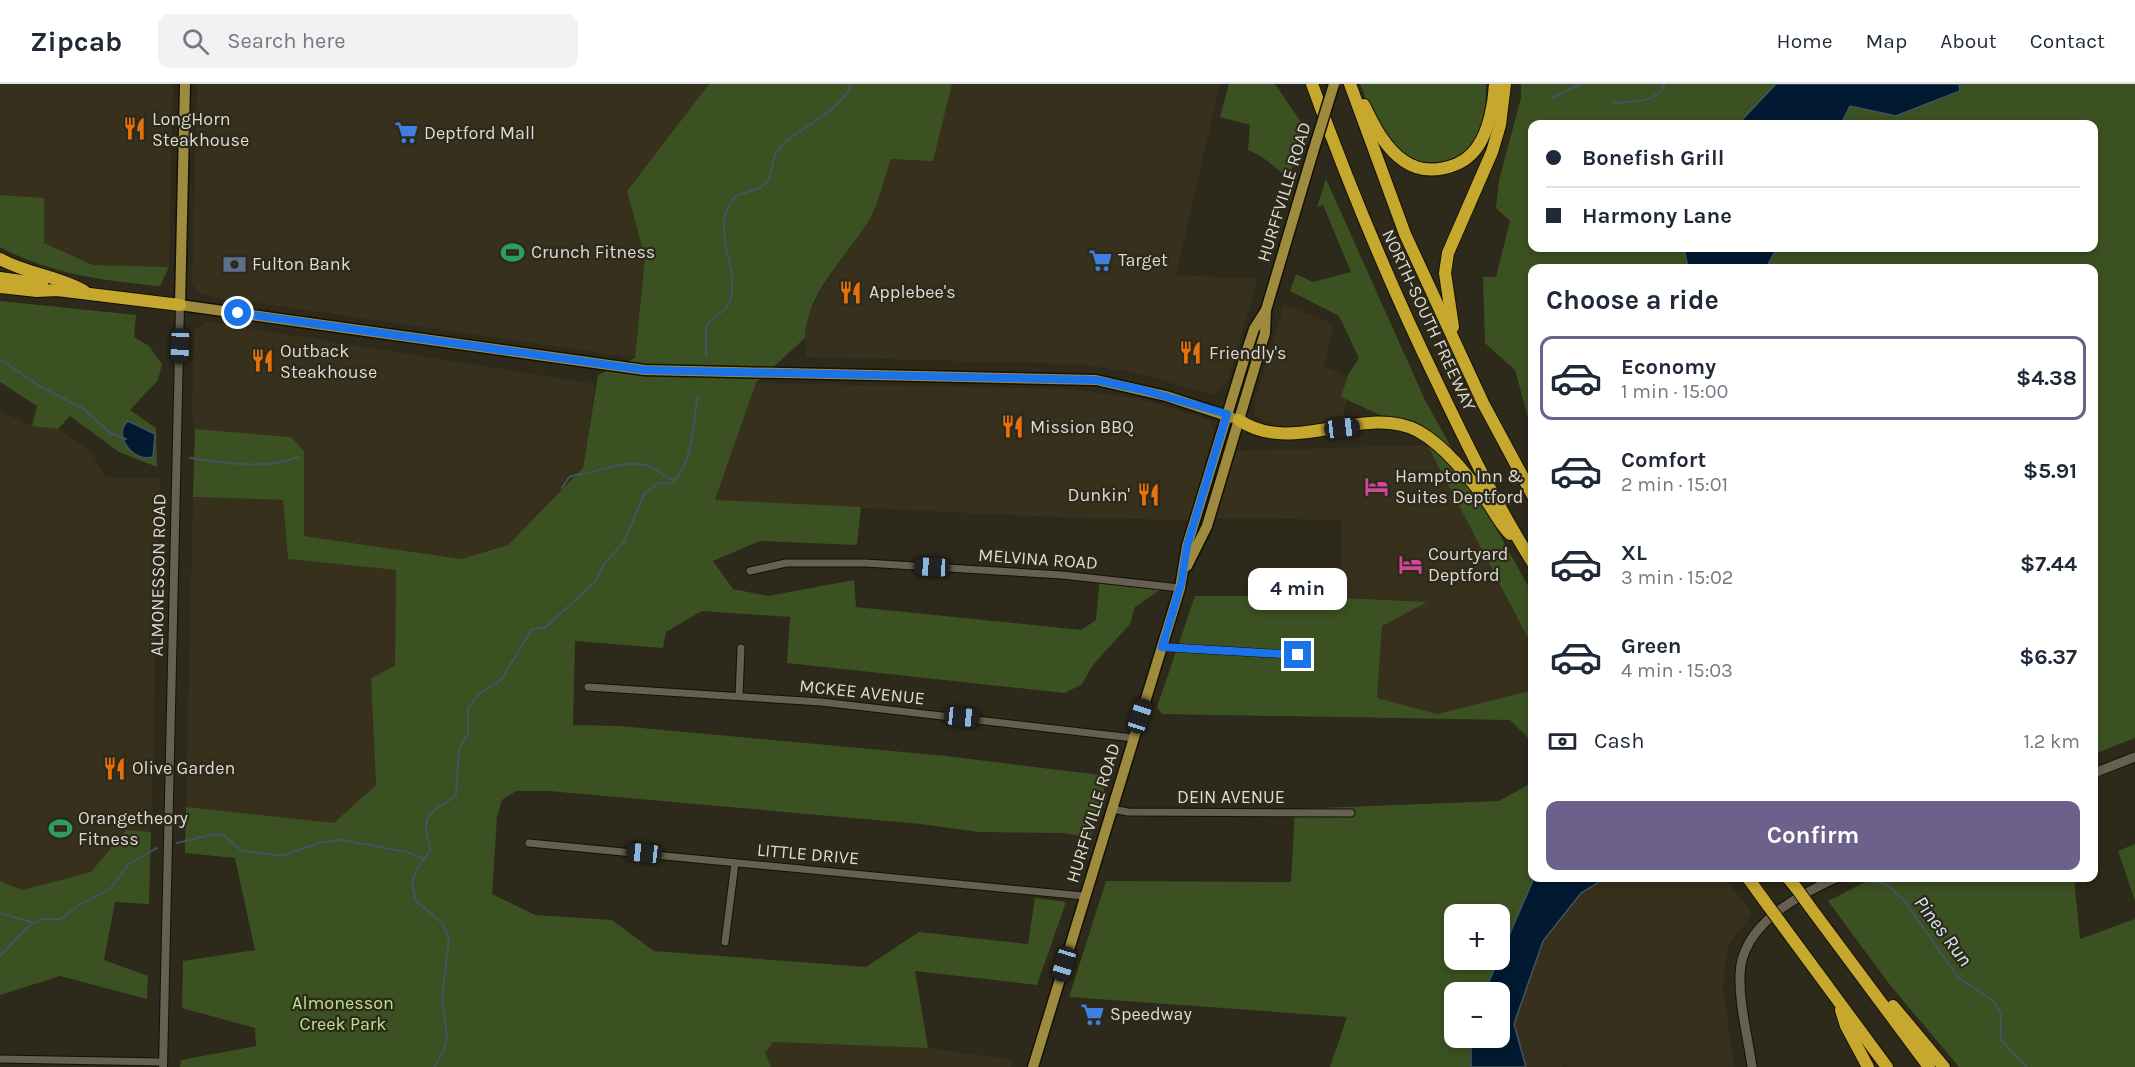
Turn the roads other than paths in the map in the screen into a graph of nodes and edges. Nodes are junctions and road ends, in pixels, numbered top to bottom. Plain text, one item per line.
1 (185, 84) edge
2 (1312, 84) edge
3 (1334, 84) edge
4 (1351, 84) edge
5 (1495, 84) edge
6 (1505, 84) edge
7 (0, 259) edge
8 (0, 278) edge
9 (0, 287) edge
10 (17, 289) junction
11 (57, 290) junction
12 (0, 294) edge
13 (88, 294) junction
14 (180, 305) junction
15 (1455, 340) junction
16 (1233, 417) junction
17 (1528, 487) edge
18 (1523, 547) junction
19 (1528, 555) edge
20 (750, 571) dead end
21 (1180, 588) junction
22 (1162, 647) junction
23 (741, 648) dead end
24 (1298, 655) dead end
25 (588, 687) dead end
26 (739, 696) junction
27 (1133, 738) junction
28 (2135, 757) edge
29 (2098, 771) edge
30 (1111, 809) junction
31 (1351, 813) dead end
32 (529, 843) dead end
33 (735, 862) junction
34 (1751, 882) edge
35 (1791, 882) edge
36 (1829, 882) edge
37 (1084, 896) junction
38 (725, 942) dead end
39 (1856, 968) junction
40 (1838, 1000) junction
41 (0, 1059) edge
42 (43, 1064) edge
43 (163, 1064) edge
44 (1033, 1067) edge
45 (1752, 1067) edge
46 (1868, 1067) edge
47 (1887, 1067) edge
48 (1929, 1067) edge
49 (1944, 1067) edge

1 - 14 main road, ALMONESSON ROAD
2 - 18 highway, NORTH-SOUTH FREEWAY
3 - 16 main road, HURFFVILLE ROAD, bridge
4 - 5 highway
4 - 15 highway, NORTH-SOUTH FREEWAY
6 - 15 highway
7 - 13 highway
8 - 11 highway
9 - 10 highway
10 - 11 highway
10 - 12 highway
11 - 13 highway
13 - 14 highway
14 - 16 main road
14 - 43 street, ALMONESSON ROAD
15 - 17 highway, NORTH-SOUTH FREEWAY
16 - 18 highway
16 - 21 main road, HURFFVILLE ROAD
18 - 19 highway, NORTH-SOUTH FREEWAY
20 - 21 street, MELVINA ROAD
21 - 22 main road, HURFFVILLE ROAD
22 - 24 street
22 - 27 main road, HURFFVILLE ROAD
23 - 26 street
25 - 26 street, MCKEE AVENUE
26 - 27 street, MCKEE AVENUE
27 - 30 main road, HURFFVILLE ROAD
28 - 29 main road
30 - 31 street, DEIN AVENUE
30 - 37 main road, HURFFVILLE ROAD
32 - 33 street, LITTLE DRIVE
33 - 37 street, LITTLE DRIVE
33 - 38 street
34 - 40 highway, bridge
35 - 39 highway, bridge
36 - 45 main road
37 - 44 main road, HURFFVILLE ROAD
39 - 48 highway
39 - 49 highway
40 - 46 highway
40 - 47 highway
41 - 42 street
42 - 43 street

